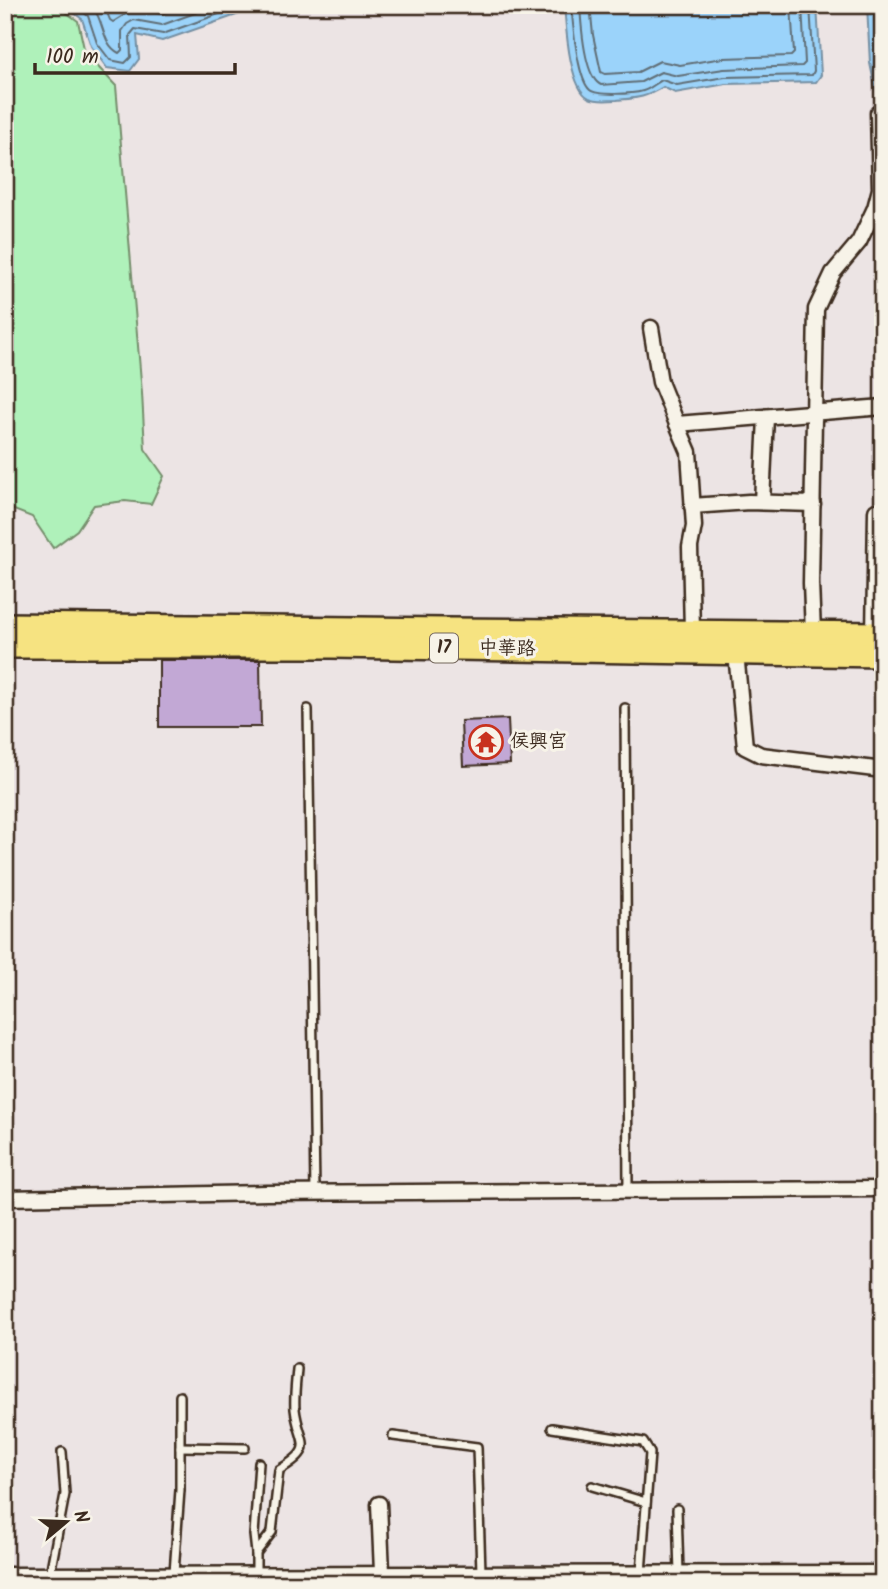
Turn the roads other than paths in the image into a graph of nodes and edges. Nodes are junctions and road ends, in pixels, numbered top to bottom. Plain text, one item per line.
1 (878, 113) dead end
2 (651, 328) dead end
3 (883, 407) edge
4 (813, 413) junction
5 (766, 417) junction
6 (677, 425) junction
7 (762, 502) junction
8 (813, 504) junction
9 (692, 506) junction
10 (876, 510) dead end
11 (5, 625) edge
12 (692, 631) junction
13 (813, 633) junction
14 (880, 641) edge
15 (5, 646) edge
16 (736, 653) junction
17 (625, 708) dead end
18 (308, 709) dead end
19 (883, 770) edge
20 (883, 1189) edge
21 (628, 1190) junction
22 (315, 1192) junction
23 (5, 1198) edge
24 (297, 1369) dead end
25 (180, 1396) dead end
26 (552, 1428) dead end
27 (393, 1436) dead end
28 (180, 1447) junction
29 (245, 1448) dead end
30 (62, 1452) dead end
31 (259, 1463) dead end
32 (592, 1486) dead end
33 (646, 1502) junction
34 (379, 1504) dead end
35 (677, 1509) dead end
36 (256, 1553) junction
37 (256, 1572) junction
38 (382, 1572) junction
39 (481, 1572) junction
40 (174, 1573) junction
41 (641, 1573) junction
42 (679, 1573) junction
43 (883, 1573) edge
44 (51, 1574) junction
45 (5, 1575) edge
46 (198, 1578) edge
47 (317, 1578) edge
48 (358, 1578) edge
49 (503, 1578) edge
50 (559, 1578) edge

1 - 4 street
2 - 6 street
3 - 4 street
4 - 5 street
4 - 8 street
5 - 6 street
5 - 7 street
6 - 9 street
7 - 8 street
7 - 9 street
8 - 13 street
9 - 12 street
10 - 14 street
11 - 12 main road, 中華路 / 17
12 - 13 main road, 中華路 / 17
13 - 14 main road, 中華路 / 17
14 - 16 main road, 中華路 / 17
15 - 16 main road, 中華路 / 17
16 - 19 street
17 - 21 lane
18 - 22 lane
20 - 21 street
21 - 22 street
22 - 23 street
24 - 36 lane
25 - 28 lane
26 - 33 lane
27 - 39 lane
28 - 29 lane
28 - 40 lane
30 - 44 lane
31 - 36 lane
32 - 33 lane
33 - 41 lane
34 - 38 street
35 - 42 lane
36 - 37 lane
37 - 46 street
37 - 47 street
38 - 39 street
38 - 48 street
39 - 49 street
40 - 44 street
40 - 46 street
41 - 42 street
41 - 50 street
42 - 43 street
44 - 45 street
47 - 48 street
49 - 50 street

